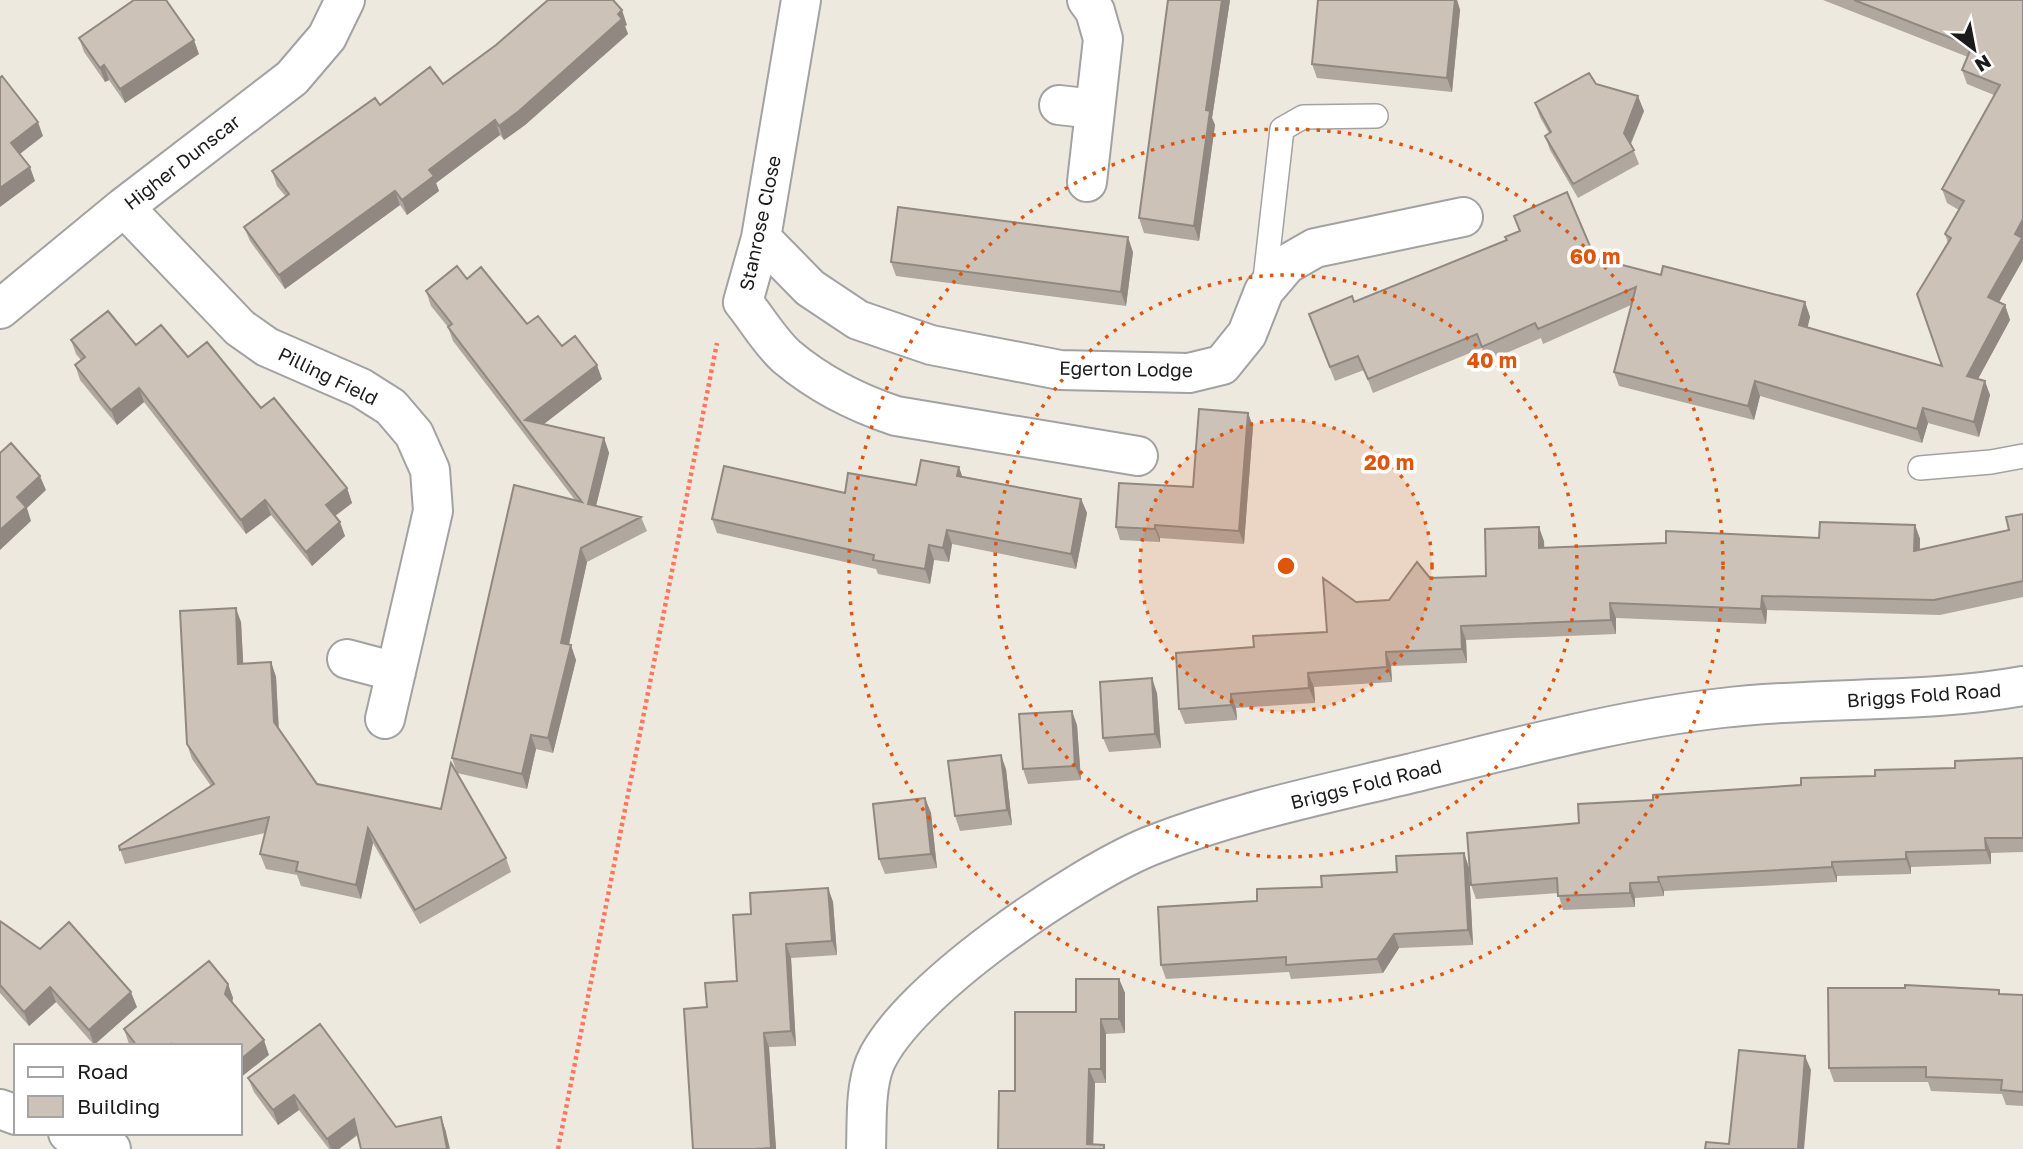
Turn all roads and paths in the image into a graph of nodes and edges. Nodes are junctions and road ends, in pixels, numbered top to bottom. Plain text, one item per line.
1 (345, 0) edge
2 (802, 0) edge
3 (1087, 0) edge
4 (1376, 116) dead end
5 (1087, 182) dead end
6 (124, 207) junction
7 (1463, 217) dead end
8 (761, 238) junction
9 (1264, 291) junction
10 (743, 302) junction
11 (0, 309) edge
12 (1138, 456) dead end
13 (2023, 456) edge
14 (1920, 468) dead end
15 (347, 659) dead end
16 (396, 672) junction
17 (2023, 686) edge
18 (385, 719) dead end
19 (73, 1135) edge
20 (111, 1149) edge
21 (558, 1149) edge
22 (866, 1149) edge

1 - 6 street, Higher Dunscar
2 - 8 street, Stanrose Close
3 - 5 street
4 - 9 lane
6 - 11 street, Higher Dunscar
6 - 16 street, Pilling Field
7 - 9 street, Egerton Lodge
8 - 9 street, Egerton Lodge
8 - 10 street, Stanrose Close
10 - 12 street, Stanrose Close
10 - 21 path
13 - 14 lane
15 - 16 street
16 - 18 street, Pilling Field
17 - 22 street, Briggs Fold Road
19 - 20 street

